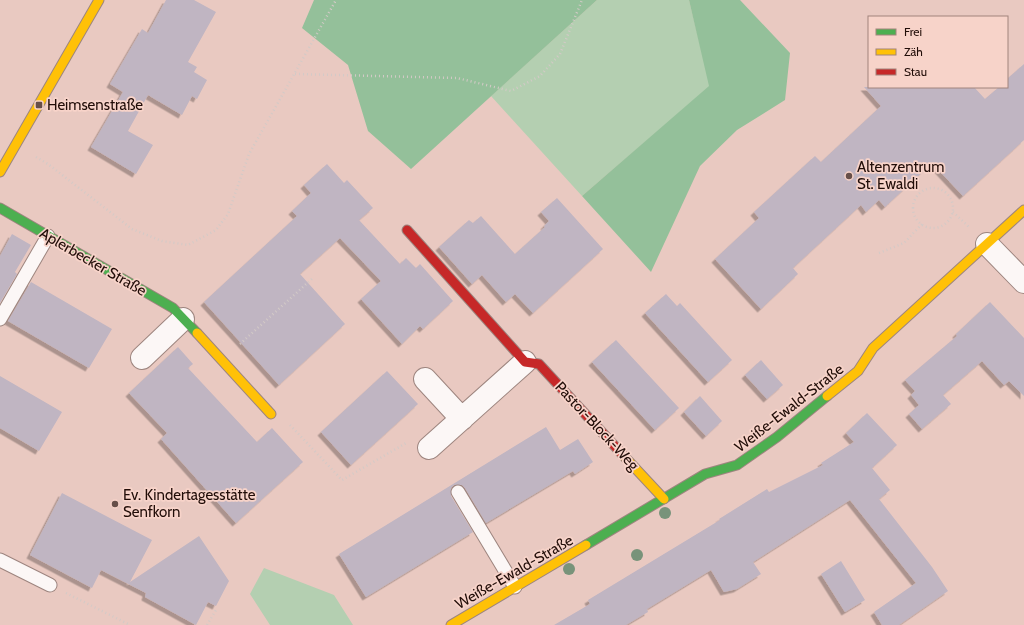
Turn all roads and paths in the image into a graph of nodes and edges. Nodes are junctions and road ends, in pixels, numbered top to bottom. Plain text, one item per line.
1 (99, 0) edge
2 (336, 0) edge
3 (582, 0) edge
4 (295, 74) junction
5 (16, 146) junction
6 (0, 172) edge
7 (0, 208) edge
8 (1024, 210) edge
9 (922, 224) junction
10 (407, 230) dead end
11 (48, 236) junction
12 (987, 244) junction
13 (879, 253) dead end
14 (314, 277) dead end
15 (1024, 282) edge
16 (0, 319) edge
17 (184, 319) junction
18 (142, 358) dead end
19 (222, 361) junction
20 (525, 362) junction
21 (424, 379) dead end
22 (271, 414) joint
23 (462, 419) junction
24 (429, 448) joint
25 (458, 492) dead end
26 (664, 499) junction
27 (0, 560) edge
28 (50, 585) joint
29 (515, 587) junction
30 (216, 610) dead end
31 (130, 625) edge
32 (208, 625) edge
33 (451, 625) edge

1 - 5 street
2 - 4 path
3 - 4 path
4 - 5 path
5 - 6 street
7 - 11 street, Aplerbecker Straße
8 - 12 street, Weiße-Ewald-Straße
9 - 9 path
9 - 13 path
10 - 20 street, Pastor-Block-Weg
11 - 16 lane
11 - 17 street, Aplerbecker Straße
12 - 15 street
12 - 26 street, Weiße-Ewald-Straße
14 - 19 path
17 - 18 street
17 - 19 street, Aplerbecker Straße
19 - 22 street, Aplerbecker Straße
20 - 23 street
20 - 26 street, Pastor-Block-Weg
21 - 23 street
22 - 24 path
23 - 24 street
25 - 29 lane
26 - 29 street, Weiße-Ewald-Straße
27 - 28 lane
28 - 31 path
29 - 33 street, Weiße-Ewald-Straße
30 - 32 path

